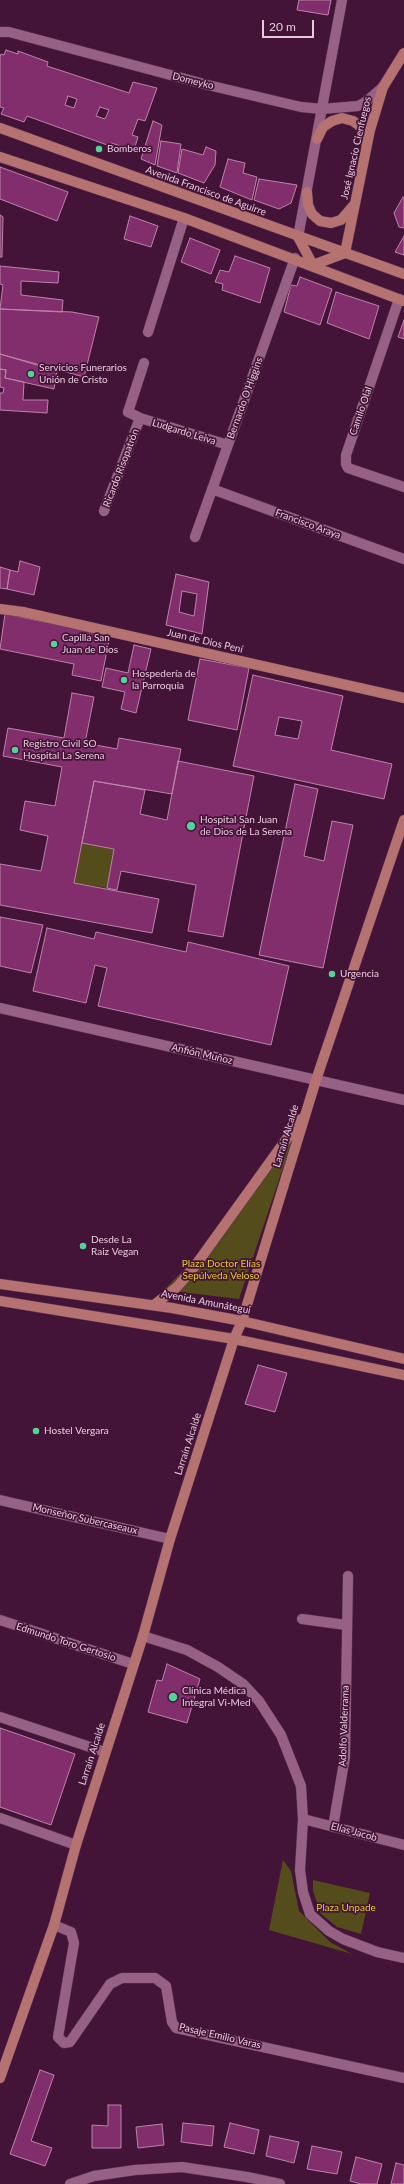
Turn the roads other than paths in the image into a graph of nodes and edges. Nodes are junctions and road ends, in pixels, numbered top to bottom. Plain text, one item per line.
1 (342, 0) edge
2 (0, 32) edge
3 (404, 53) edge
4 (383, 87) junction
5 (322, 109) junction
6 (0, 128) edge
7 (317, 139) junction
8 (366, 149) junction
9 (0, 157) edge
10 (307, 192) junction
11 (355, 202) junction
12 (184, 218) junction
13 (298, 237) junction
14 (345, 254) junction
15 (295, 258) junction
16 (313, 265) junction
17 (404, 274) edge
18 (401, 300) edge
19 (148, 332) dead end
20 (144, 363) dead end
21 (140, 418) junction
22 (228, 445) junction
23 (404, 487) edge
24 (212, 489) junction
25 (104, 512) dead end
26 (195, 537) dead end
27 (404, 559) edge
28 (0, 609) edge
29 (404, 698) edge
30 (404, 820) edge
31 (0, 1008) edge
32 (316, 1080) junction
33 (404, 1100) edge
34 (306, 1112) junction
35 (0, 1284) edge
36 (0, 1301) edge
37 (154, 1305) junction
38 (242, 1322) junction
39 (234, 1339) junction
40 (404, 1359) edge
41 (404, 1375) edge
42 (0, 1500) edge
43 (170, 1539) junction
44 (348, 1576) dead end
45 (302, 1619) dead end
46 (0, 1620) edge
47 (346, 1625) junction
48 (143, 1636) junction
49 (133, 1664) junction
50 (0, 1717) edge
51 (106, 1752) junction
52 (0, 1818) edge
53 (303, 1819) junction
54 (333, 1827) junction
55 (76, 1845) junction
56 (404, 1845) edge
57 (54, 1925) junction
58 (404, 1958) edge
59 (3, 2061) edge
60 (0, 2078) edge
61 (404, 2078) edge
62 (246, 2180) edge
63 (70, 2184) edge
64 (280, 2184) edge

1 - 5 street
2 - 5 street, Domeyko
3 - 4 main road, José Ignacio Cienfuegos
4 - 5 street, Domeyko
4 - 8 main road, José Ignacio Cienfuegos
5 - 7 street
6 - 13 main road, Avenida Francisco de Aguirre
7 - 8 main road
7 - 10 street
8 - 11 main road, José Ignacio Cienfuegos
9 - 12 main road
10 - 11 main road
10 - 13 street
11 - 14 main road, José Ignacio Cienfuegos
12 - 15 main road
12 - 19 street
13 - 14 main road, Avenida Francisco de Aguirre
13 - 16 main road
14 - 16 main road
14 - 17 main road, Avenida Francisco de Aguirre
15 - 16 main road
15 - 22 street, Bernardo O'Higgins
16 - 18 main road
18 - 23 street, Camilo Olal
20 - 21 street, Ricardo Risopatrón
21 - 22 street, Ludgardo Leiva
21 - 25 street, Ricardo Risopatrón
22 - 24 street, Bernardo O'Higgins
24 - 26 street, Bernardo O'Higgins
24 - 27 street, Francisco Araya
28 - 29 main road, Juan de Dios Pení
30 - 32 main road, Larraín Alcalde
31 - 32 street, Anfión Muñoz
32 - 33 street, Anfión Muñoz
32 - 34 main road, Larraín Alcalde
34 - 37 main road
34 - 38 main road, Larraín Alcalde
35 - 37 main road, Avenida Amunátegui
36 - 39 main road
37 - 38 main road, Avenida Amunátegui
38 - 39 main road, Larraín Alcalde
38 - 40 main road, Avenida Amunátegui
39 - 41 main road
39 - 43 main road, Larraín Alcalde
42 - 43 street, Monseñor Subercaseaux
43 - 48 main road, Larraín Alcalde
44 - 47 street, Adolfo Valderrama
45 - 47 street
46 - 49 street, Edmundo Toro Gertosio
47 - 54 street, Adolfo Valderrama
48 - 49 main road, Larraín Alcalde
48 - 53 street
49 - 51 main road, Larraín Alcalde
50 - 51 street
51 - 55 main road, Larraín Alcalde
52 - 55 street
53 - 54 street, Elías Jacob
53 - 58 street
54 - 56 street, Elías Jacob
55 - 57 main road, Larraín Alcalde
57 - 59 main road, Larraín Alcalde
57 - 61 street, Pasaje Emilio Varas
59 - 60 main road, Larraín Alcalde
62 - 63 street
62 - 64 street

